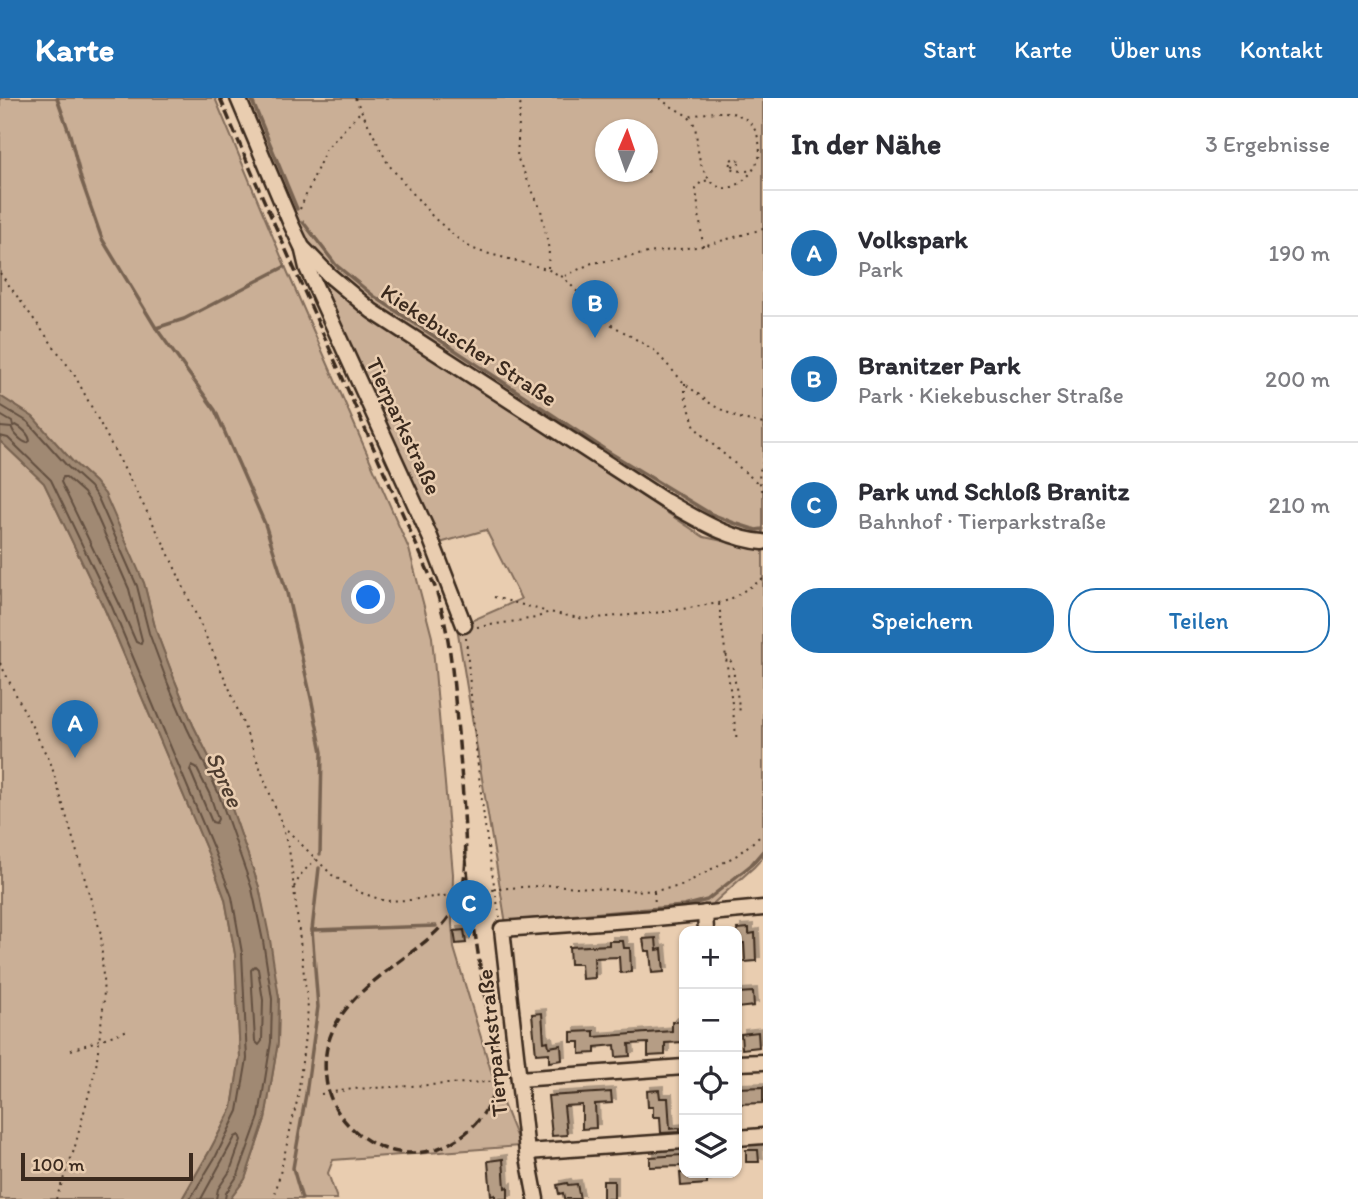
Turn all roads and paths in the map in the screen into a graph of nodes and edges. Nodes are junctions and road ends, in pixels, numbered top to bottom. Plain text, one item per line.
1 (238, 98) edge
2 (355, 98) edge
3 (524, 98) edge
4 (660, 98) edge
5 (362, 111) junction
6 (688, 117) junction
7 (731, 163) dead end
8 (752, 169) junction
9 (710, 180) junction
10 (291, 224) junction
11 (763, 229) edge
12 (703, 246) junction
13 (303, 247) junction
14 (547, 270) junction
15 (0, 273) edge
16 (563, 276) junction
17 (684, 383) junction
18 (763, 424) edge
19 (763, 462) edge
20 (760, 485) junction
21 (763, 492) edge
22 (763, 542) edge
23 (763, 579) edge
24 (494, 597) dead end
25 (719, 603) junction
26 (549, 612) junction
27 (464, 625) junction
28 (725, 654) junction
29 (0, 663) edge
30 (740, 712) dead end
31 (737, 743) dead end
32 (282, 825) junction
33 (763, 834) edge
34 (316, 859) junction
35 (294, 888) junction
36 (495, 890) junction
37 (654, 891) junction
38 (655, 905) dead end
39 (763, 908) edge
40 (705, 913) junction
41 (706, 926) edge
42 (502, 929) junction
43 (128, 1030) dead end
44 (100, 1040) junction
45 (71, 1050) dead end
46 (763, 1062) edge
47 (742, 1063) edge
48 (679, 1067) edge
49 (519, 1079) junction
50 (321, 1094) dead end
51 (763, 1136) edge
52 (742, 1138) edge
53 (679, 1141) edge
54 (527, 1152) junction
55 (56, 1199) edge
56 (274, 1199) edge
57 (536, 1199) edge

1 - 10 street, Kiekebuscher Straße
2 - 5 path
3 - 14 path
4 - 6 path
5 - 10 path
5 - 14 path
6 - 8 path
6 - 9 path
7 - 8 path
8 - 9 path
9 - 12 path
10 - 13 street, Kiekebuscher Straße
11 - 12 path
12 - 16 path
13 - 22 street, Kiekebuscher Straße
13 - 27 street, Tierparkstraße
14 - 16 path
15 - 32 path
16 - 17 path
17 - 18 path
17 - 20 path
19 - 20 path
20 - 21 path
23 - 25 path
24 - 26 path
25 - 26 path
25 - 28 path
26 - 27 path
27 - 36 path
28 - 30 path
28 - 31 path
29 - 44 path
32 - 34 path
32 - 35 path
33 - 37 path
34 - 35 path
34 - 36 path
35 - 56 path
36 - 37 path
36 - 42 path
37 - 38 path
39 - 40 street
40 - 41 street
40 - 42 street
42 - 49 street, Tierparkstraße
43 - 44 path
44 - 45 path
44 - 55 path
46 - 47 street
48 - 49 street
49 - 50 path
49 - 54 street, Tierparkstraße
51 - 52 street
53 - 54 street
54 - 57 street, Tierparkstraße

